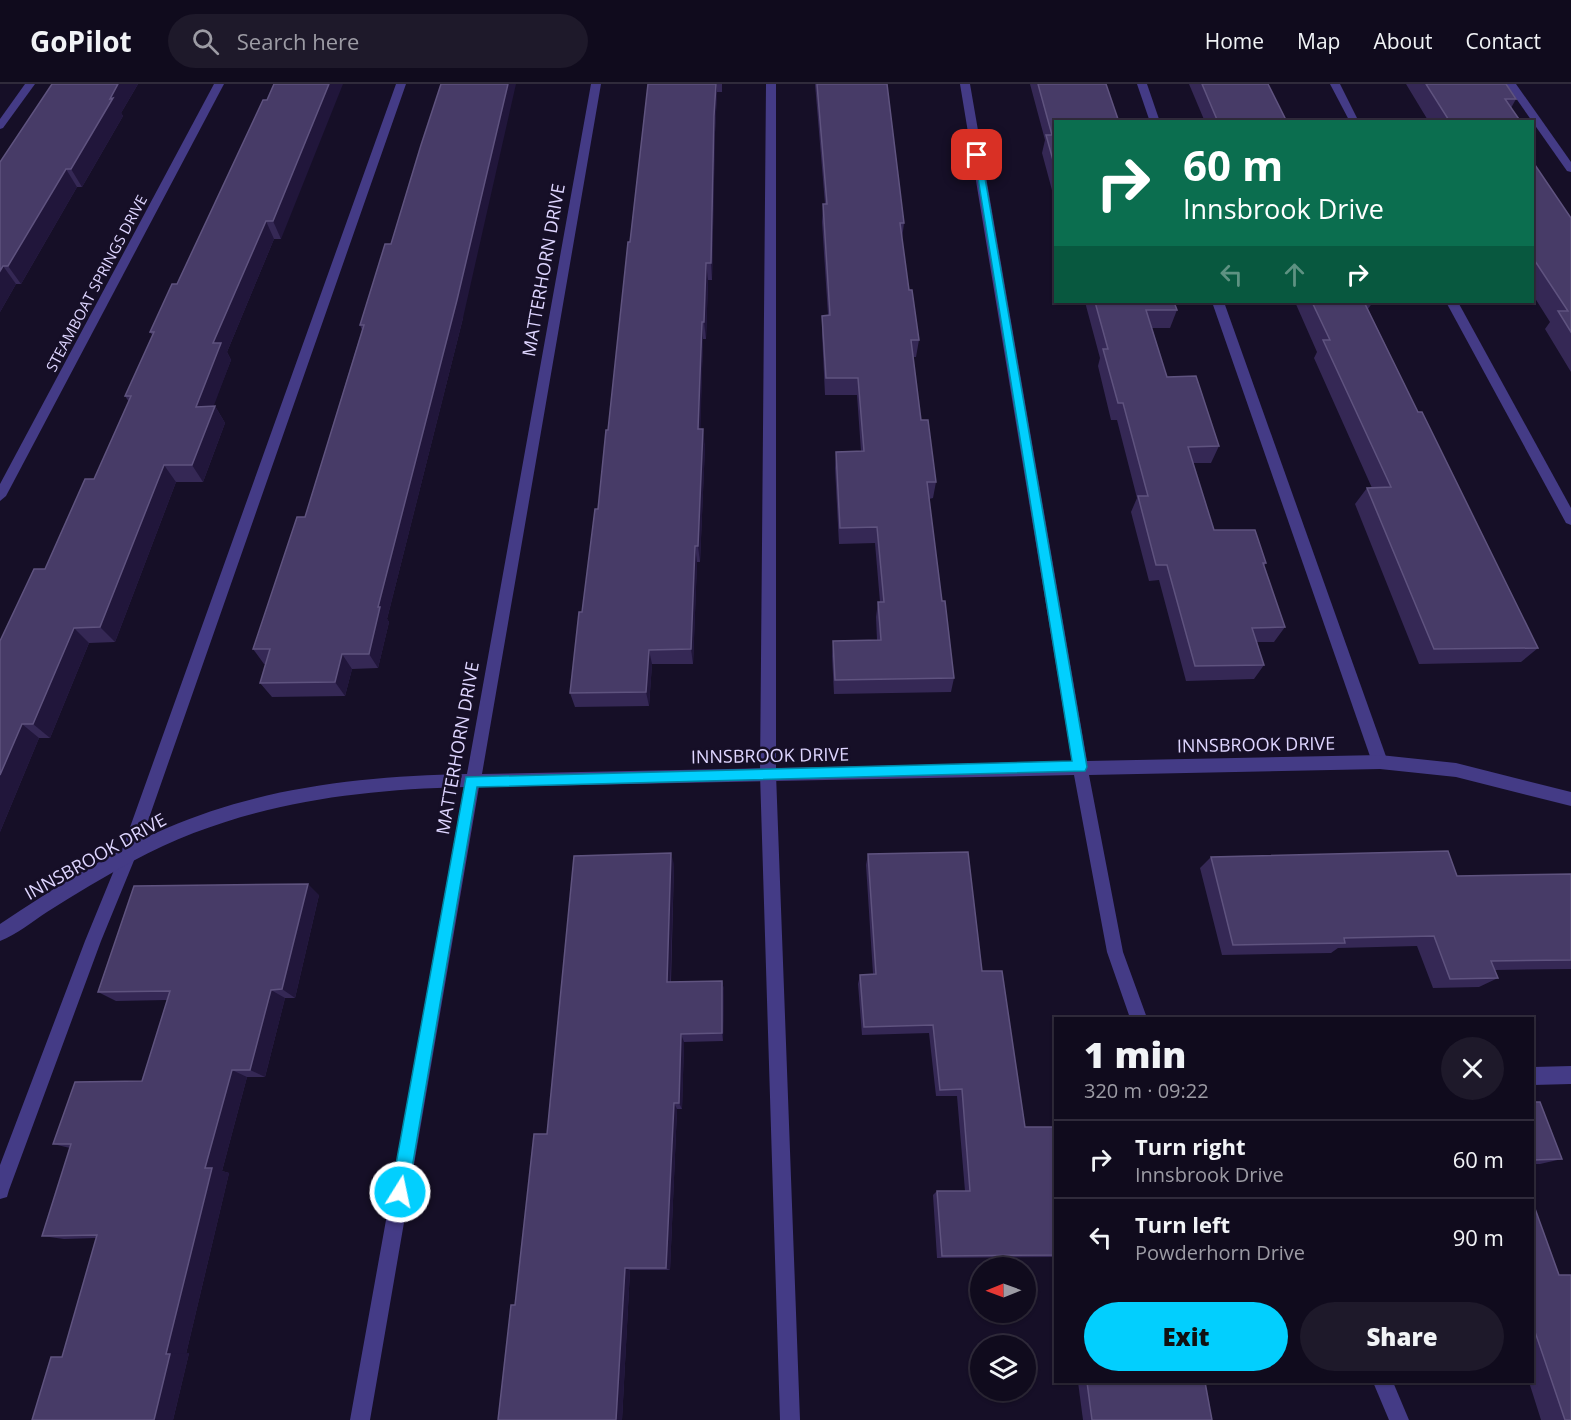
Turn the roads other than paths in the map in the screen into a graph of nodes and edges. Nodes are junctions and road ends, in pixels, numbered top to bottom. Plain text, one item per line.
1 (30, 84) edge
2 (219, 84) edge
3 (401, 84) edge
4 (596, 84) edge
5 (771, 84) edge
6 (965, 84) edge
7 (1142, 84) edge
8 (1335, 84) edge
9 (1511, 84) edge
10 (1154, 120) edge
11 (1354, 120) edge
12 (0, 126) edge
13 (1571, 169) edge
14 (1218, 303) edge
15 (1453, 303) edge
16 (0, 496) edge
17 (1571, 520) edge
18 (1380, 762) junction
19 (1080, 767) junction
20 (768, 774) junction
21 (471, 782) junction
22 (1571, 799) edge
23 (127, 858) junction
24 (0, 933) edge
25 (1138, 1017) edge
26 (1571, 1075) edge
27 (1534, 1076) edge
28 (0, 1190) edge
29 (1383, 1383) edge
30 (360, 1420) edge
31 (790, 1420) edge
32 (1399, 1420) edge

1 - 12 street
2 - 16 street, STEAMBOAT SPRINGS DRIVE
3 - 23 street
4 - 21 street, MATTERHORN DRIVE
5 - 20 street
6 - 19 street
7 - 10 street
8 - 11 street
9 - 13 street
14 - 18 street
15 - 17 street
18 - 19 street, INNSBROOK DRIVE
18 - 22 street, INNSBROOK DRIVE
19 - 20 street, INNSBROOK DRIVE
19 - 25 street
20 - 21 street, INNSBROOK DRIVE
20 - 31 street
21 - 23 street, INNSBROOK DRIVE
21 - 30 street, MATTERHORN DRIVE
23 - 24 street, INNSBROOK DRIVE
23 - 28 street
26 - 27 street
29 - 32 street

